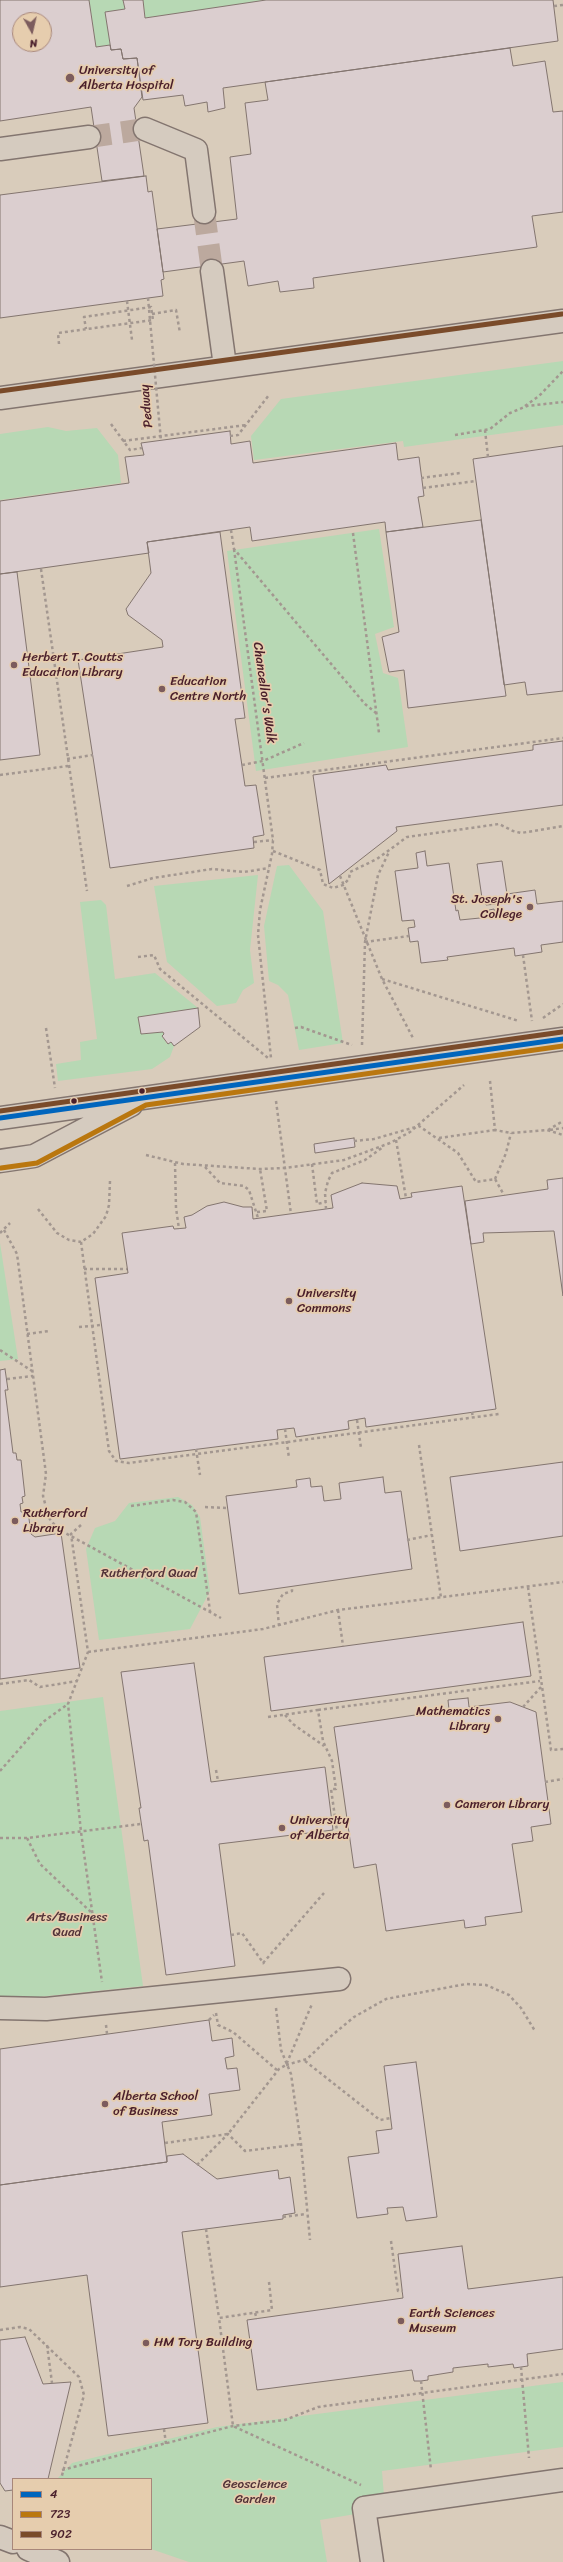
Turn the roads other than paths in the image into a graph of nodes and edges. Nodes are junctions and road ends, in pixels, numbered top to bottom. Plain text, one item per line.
1 (145, 129) tunnel mouth
2 (89, 137) tunnel mouth
3 (0, 149) edge
4 (204, 212) tunnel mouth
5 (212, 271) tunnel mouth
6 (563, 321) edge
7 (225, 366) junction
8 (0, 398) edge
9 (563, 1039) edge
10 (144, 1098) junction
11 (0, 1118) edge
12 (0, 1161) edge
13 (330, 1980) road end
14 (0, 2008) edge
15 (563, 2480) edge
16 (0, 2537) edge
17 (12, 2542) edge
18 (30, 2550) edge
19 (58, 2562) edge
20 (372, 2562) edge

1 - 4 main road
2 - 3 main road
5 - 7 main road
6 - 7 main road
7 - 8 main road
9 - 10 main road
10 - 11 main road
10 - 12 main road
13 - 14 main road
15 - 20 main road
16 - 17 main road
18 - 19 main road

